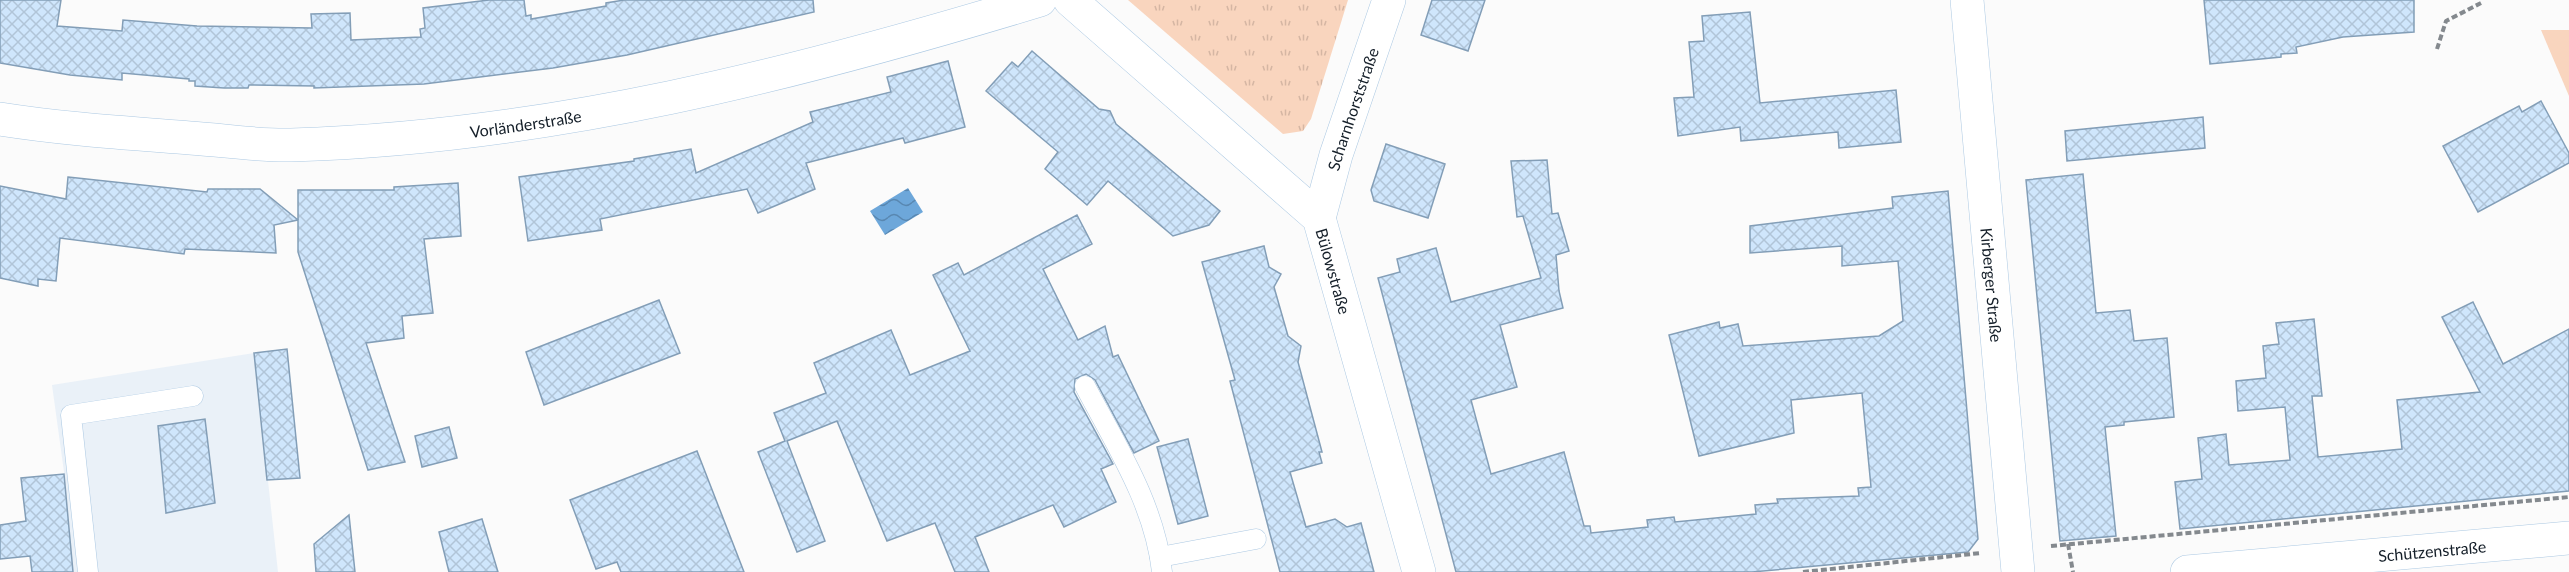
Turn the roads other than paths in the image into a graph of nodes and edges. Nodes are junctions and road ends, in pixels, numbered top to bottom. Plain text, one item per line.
1 (1040, 0) edge
2 (1070, 0) edge
3 (1389, 0) edge
4 (1967, 0) edge
5 (0, 119) edge
6 (1319, 218) junction
7 (1085, 386) dead end
8 (193, 396) dead end
9 (1256, 538) dead end
10 (2569, 538) edge
11 (2017, 560) edge
12 (1161, 564) edge
13 (2366, 564) edge
14 (88, 572) edge
15 (1419, 572) edge
16 (2187, 572) edge

1 - 5 street, Vorländerstraße
2 - 6 street, Bülowstraße
3 - 6 street, Scharnhorststraße
4 - 11 street, Kirberger Straße
6 - 15 street, Bülowstraße
7 - 12 lane
8 - 14 lane
9 - 12 lane
10 - 13 street, Schützenstraße
13 - 16 street, Schützenstraße

